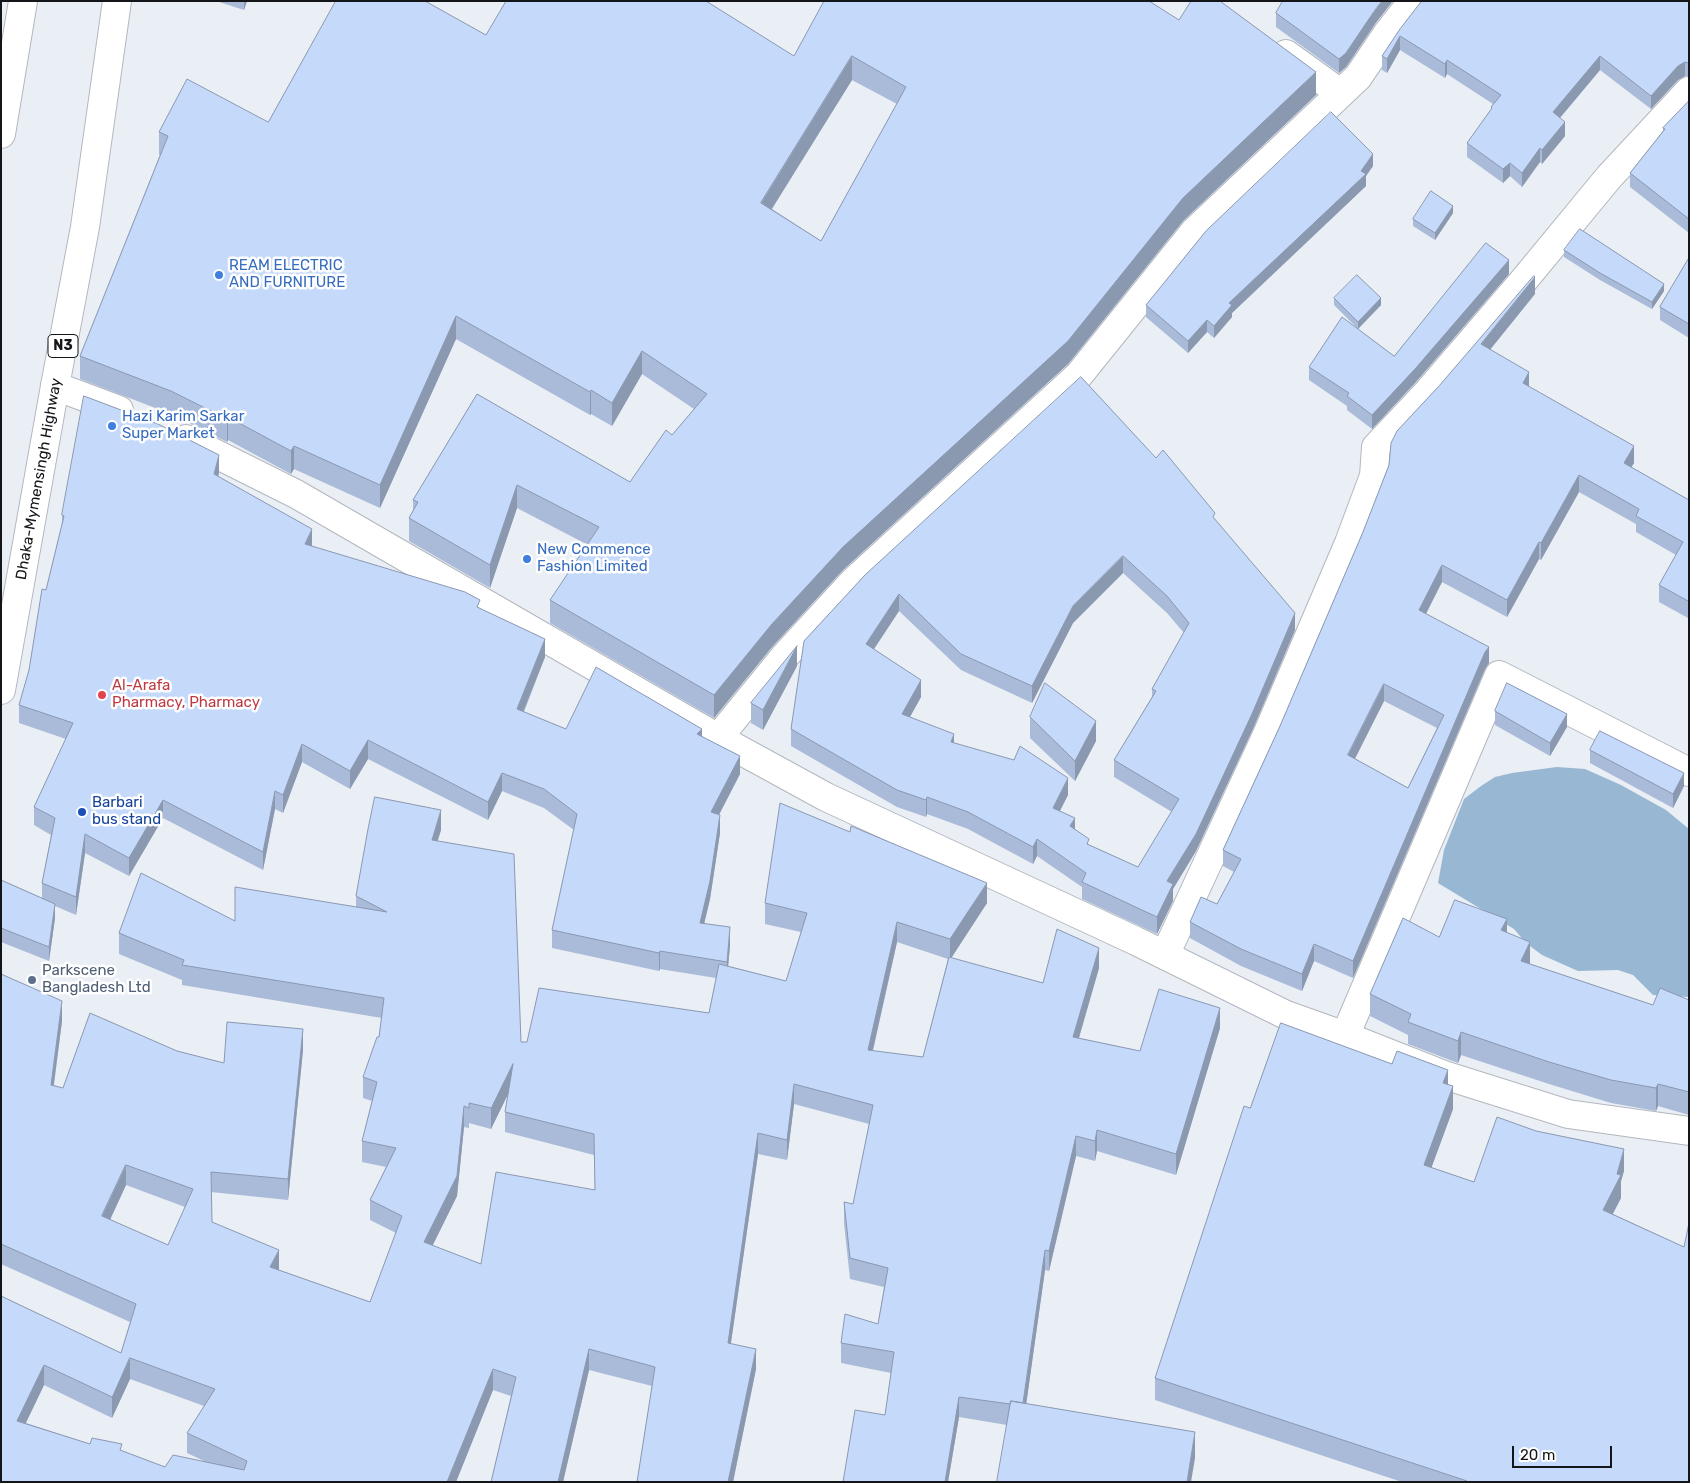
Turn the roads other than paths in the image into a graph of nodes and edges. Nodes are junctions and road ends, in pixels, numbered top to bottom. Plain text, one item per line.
1 (23, 1) edge
2 (117, 1) edge
3 (1413, 1) edge
4 (1270, 41) edge
5 (1689, 91) edge
6 (1340, 93) junction
7 (1, 134) edge
8 (55, 386) junction
9 (1, 690) edge
10 (718, 738) junction
11 (1689, 772) edge
12 (1165, 956) junction
13 (1345, 1036) junction
14 (1689, 1131) edge

1 - 7 main road
2 - 8 main road, Dhaka-Mymensingh Highway / N3
3 - 6 main road
4 - 6 main road
5 - 12 main road
6 - 10 main road
8 - 9 main road, Dhaka-Mymensingh Highway / N3
8 - 10 main road
10 - 12 main road
11 - 13 main road
12 - 13 main road
13 - 14 main road

